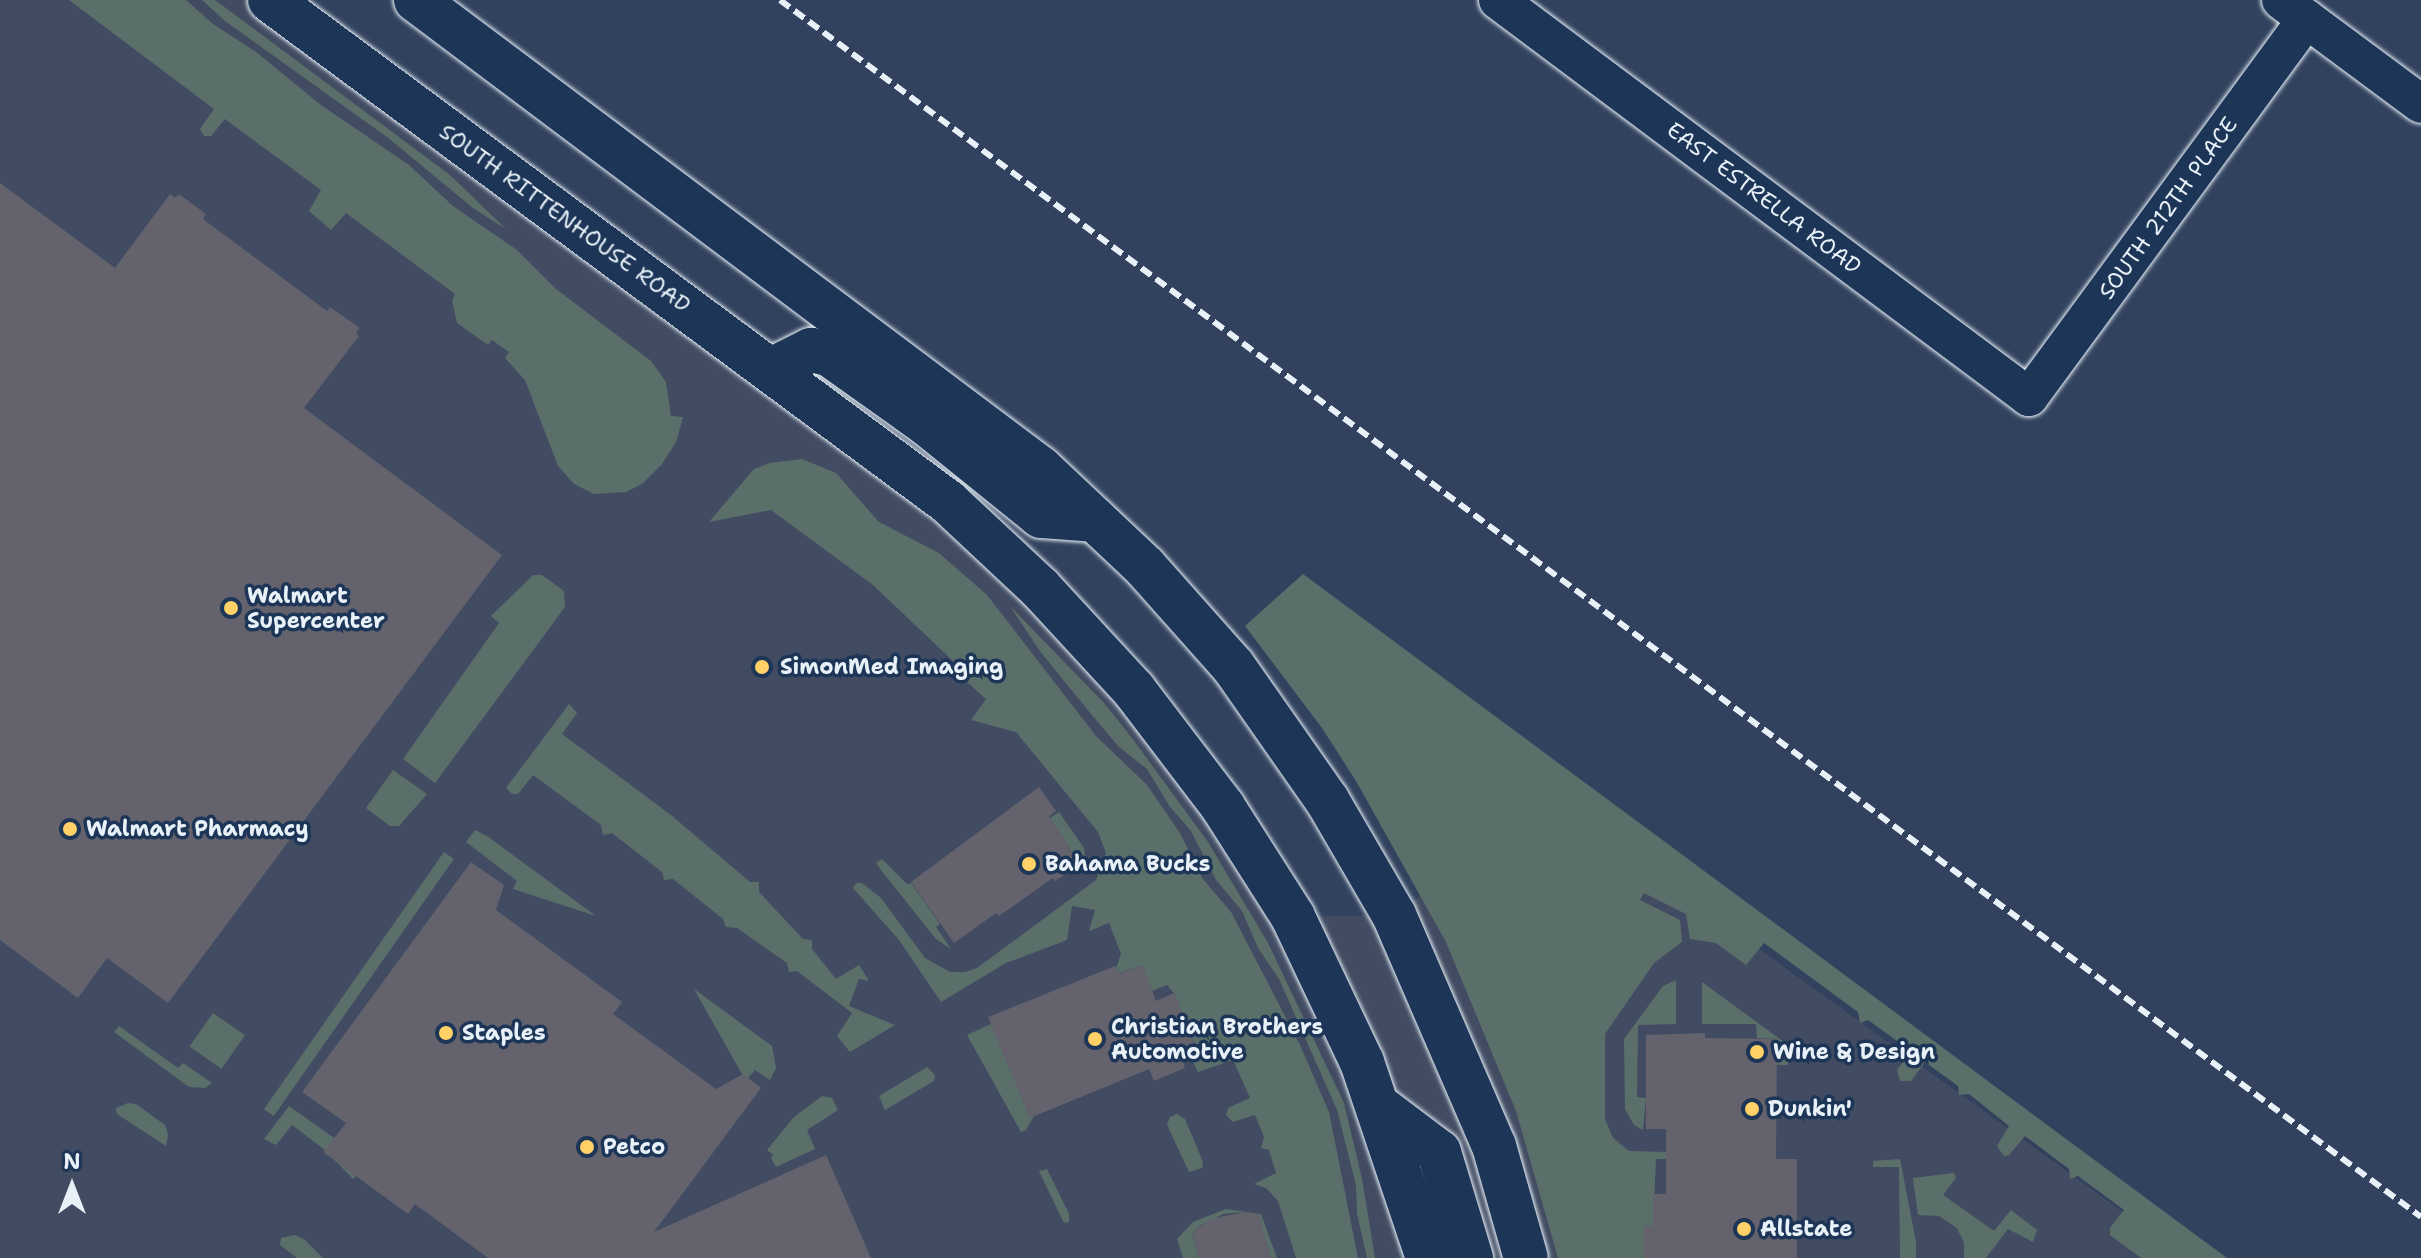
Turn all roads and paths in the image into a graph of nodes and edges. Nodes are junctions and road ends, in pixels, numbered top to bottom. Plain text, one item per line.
1 (270, 0) edge
2 (416, 0) edge
3 (1498, 0) edge
4 (2294, 10) edge
5 (2421, 104) edge
6 (771, 370) junction
7 (2029, 397) joint
8 (1095, 520) junction
9 (1378, 1106) junction
10 (1428, 1258) edge
11 (1471, 1258) edge
12 (1526, 1258) edge

1 - 6 main road, SOUTH RITTENHOUSE ROAD
2 - 8 main road
3 - 7 street, EAST ESTRELLA ROAD
4 - 5 street
4 - 7 street, SOUTH 212TH PLACE
6 - 8 main road
6 - 9 main road, SOUTH RITTENHOUSE ROAD
8 - 12 main road
9 - 10 main road, SOUTH RITTENHOUSE ROAD
9 - 11 main road

